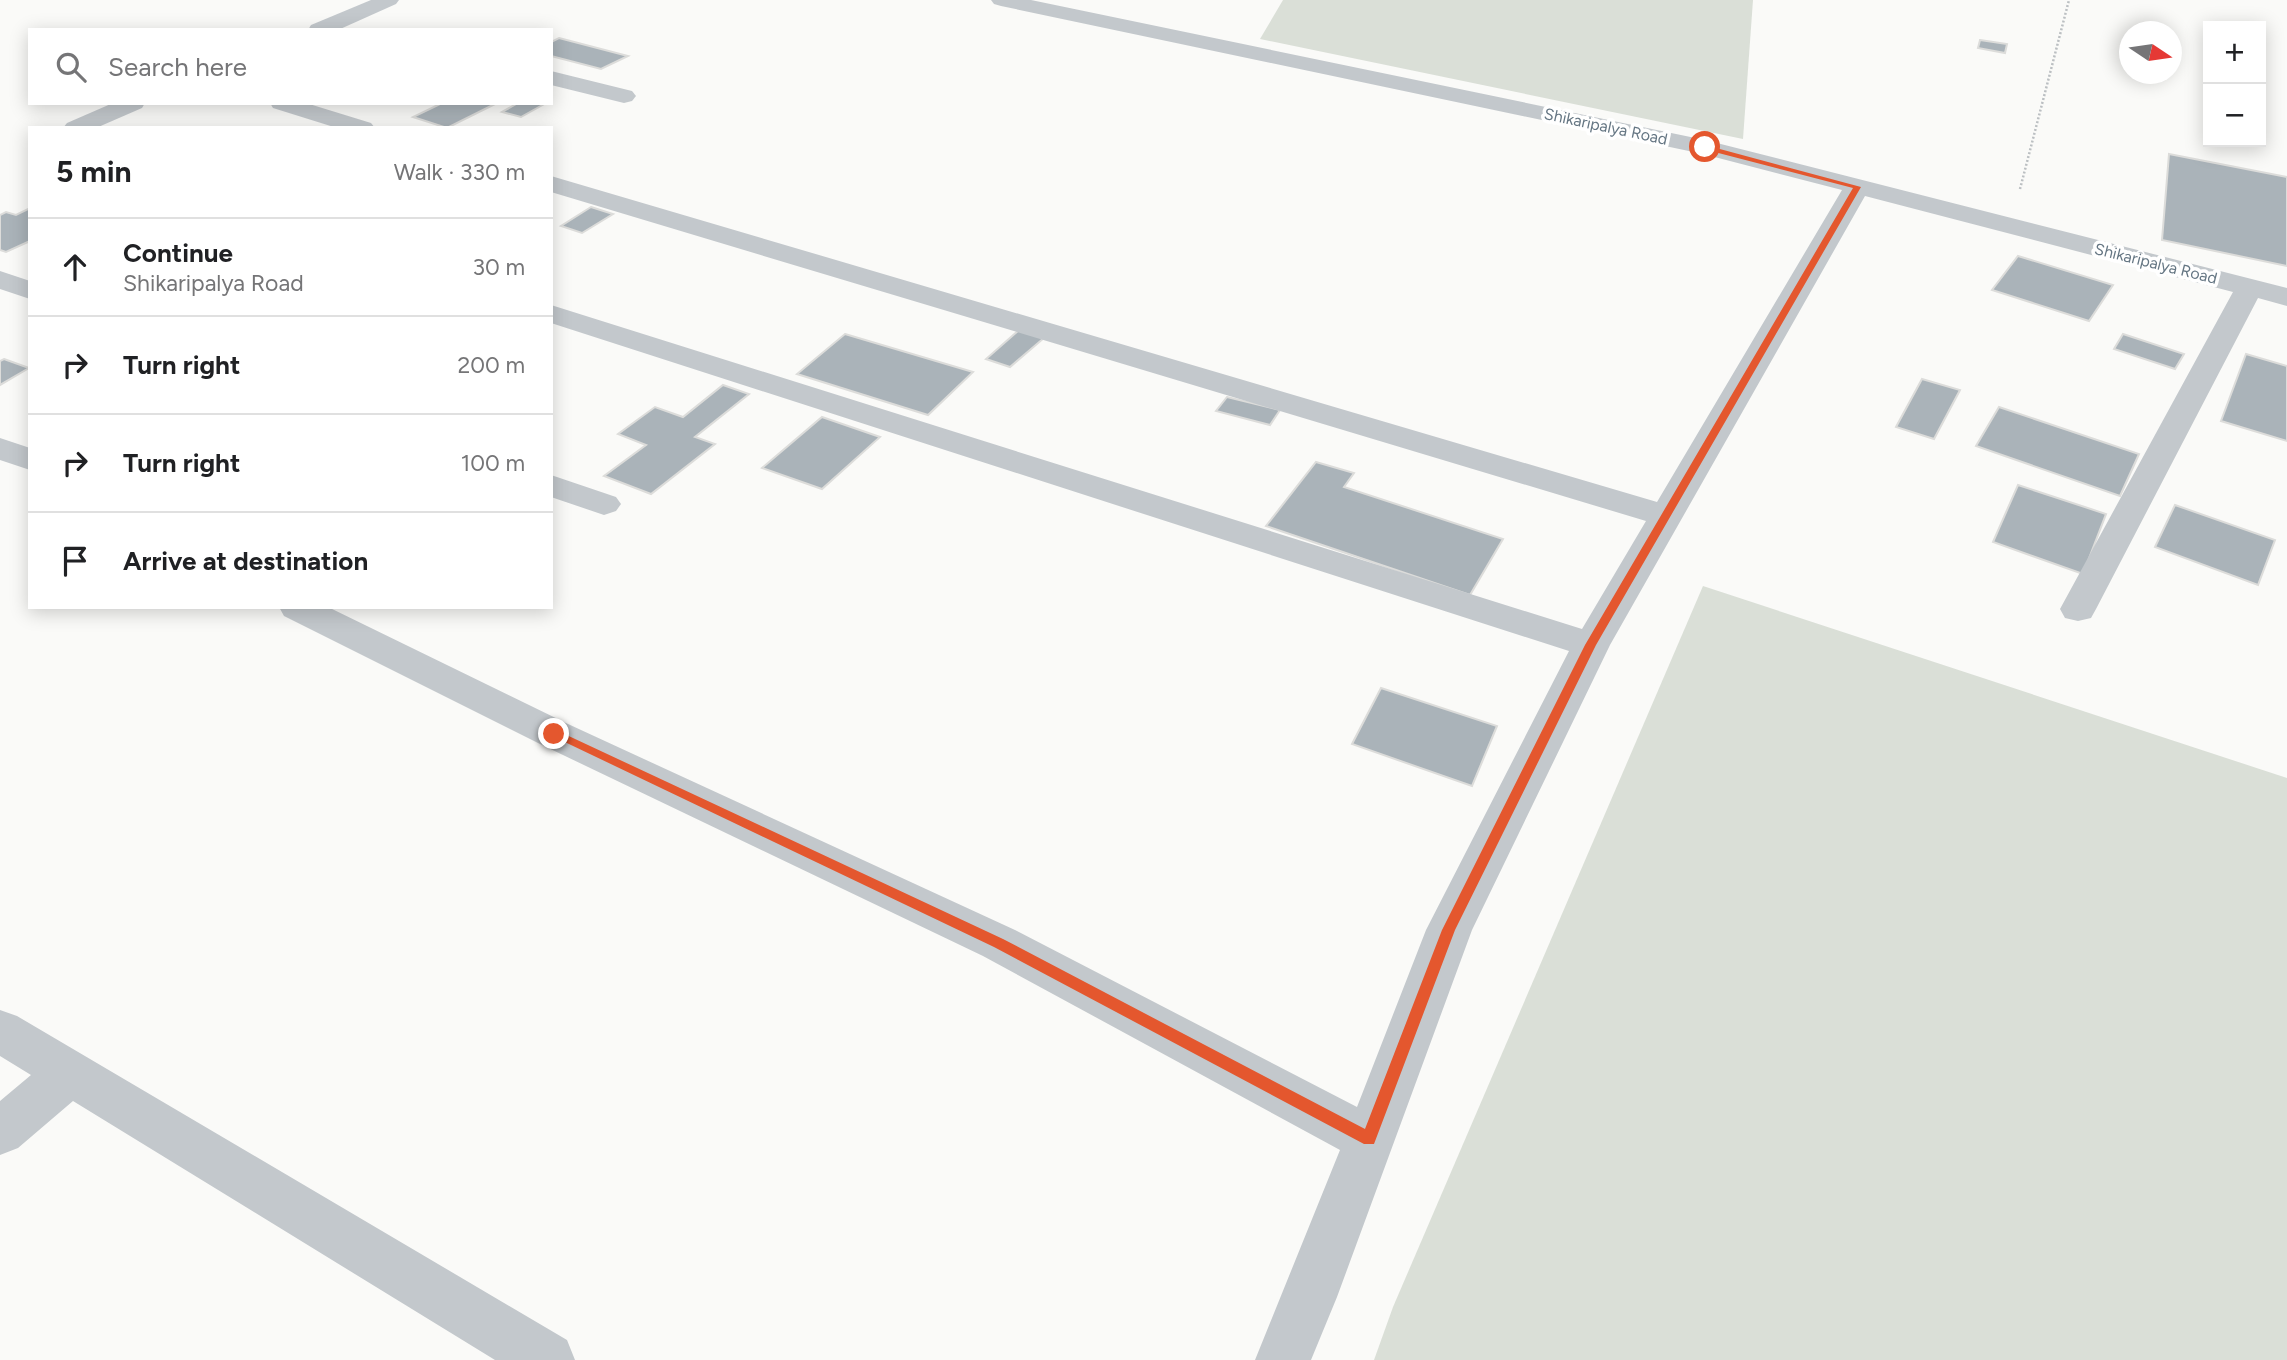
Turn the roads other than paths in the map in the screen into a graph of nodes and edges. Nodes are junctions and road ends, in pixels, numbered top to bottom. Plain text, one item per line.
1 (388, 0) edge
2 (1001, 0) edge
3 (327, 27) edge
4 (553, 78) edge
5 (624, 96) dead end
6 (129, 105) edge
7 (288, 105) edge
8 (80, 126) edge
9 (356, 126) edge
10 (553, 185) edge
11 (1857, 187) junction
12 (0, 279) edge
13 (2250, 287) junction
14 (28, 290) edge
15 (2287, 297) edge
16 (566, 318) edge
17 (553, 338) edge
18 (0, 447) edge
19 (28, 459) edge
20 (553, 486) edge
21 (604, 504) dead end
22 (1666, 516) junction
23 (301, 609) edge
24 (2078, 609) dead end
25 (1591, 645) junction
26 (0, 1031) edge
27 (70, 1073) junction
28 (0, 1132) edge
29 (1369, 1139) junction
30 (547, 1360) edge
31 (1283, 1360) edge

1 - 3 street
2 - 11 street, Shikaripalya Road
4 - 5 street
6 - 8 street
7 - 9 street
10 - 22 street
11 - 13 street, Shikaripalya Road
11 - 22 street
12 - 14 street
13 - 15 street, Shikaripalya Road
13 - 24 street
16 - 17 street
16 - 25 street
18 - 19 street
20 - 21 street
22 - 25 street
23 - 29 street
25 - 29 street
26 - 27 street
27 - 28 street
27 - 30 street
29 - 31 street

